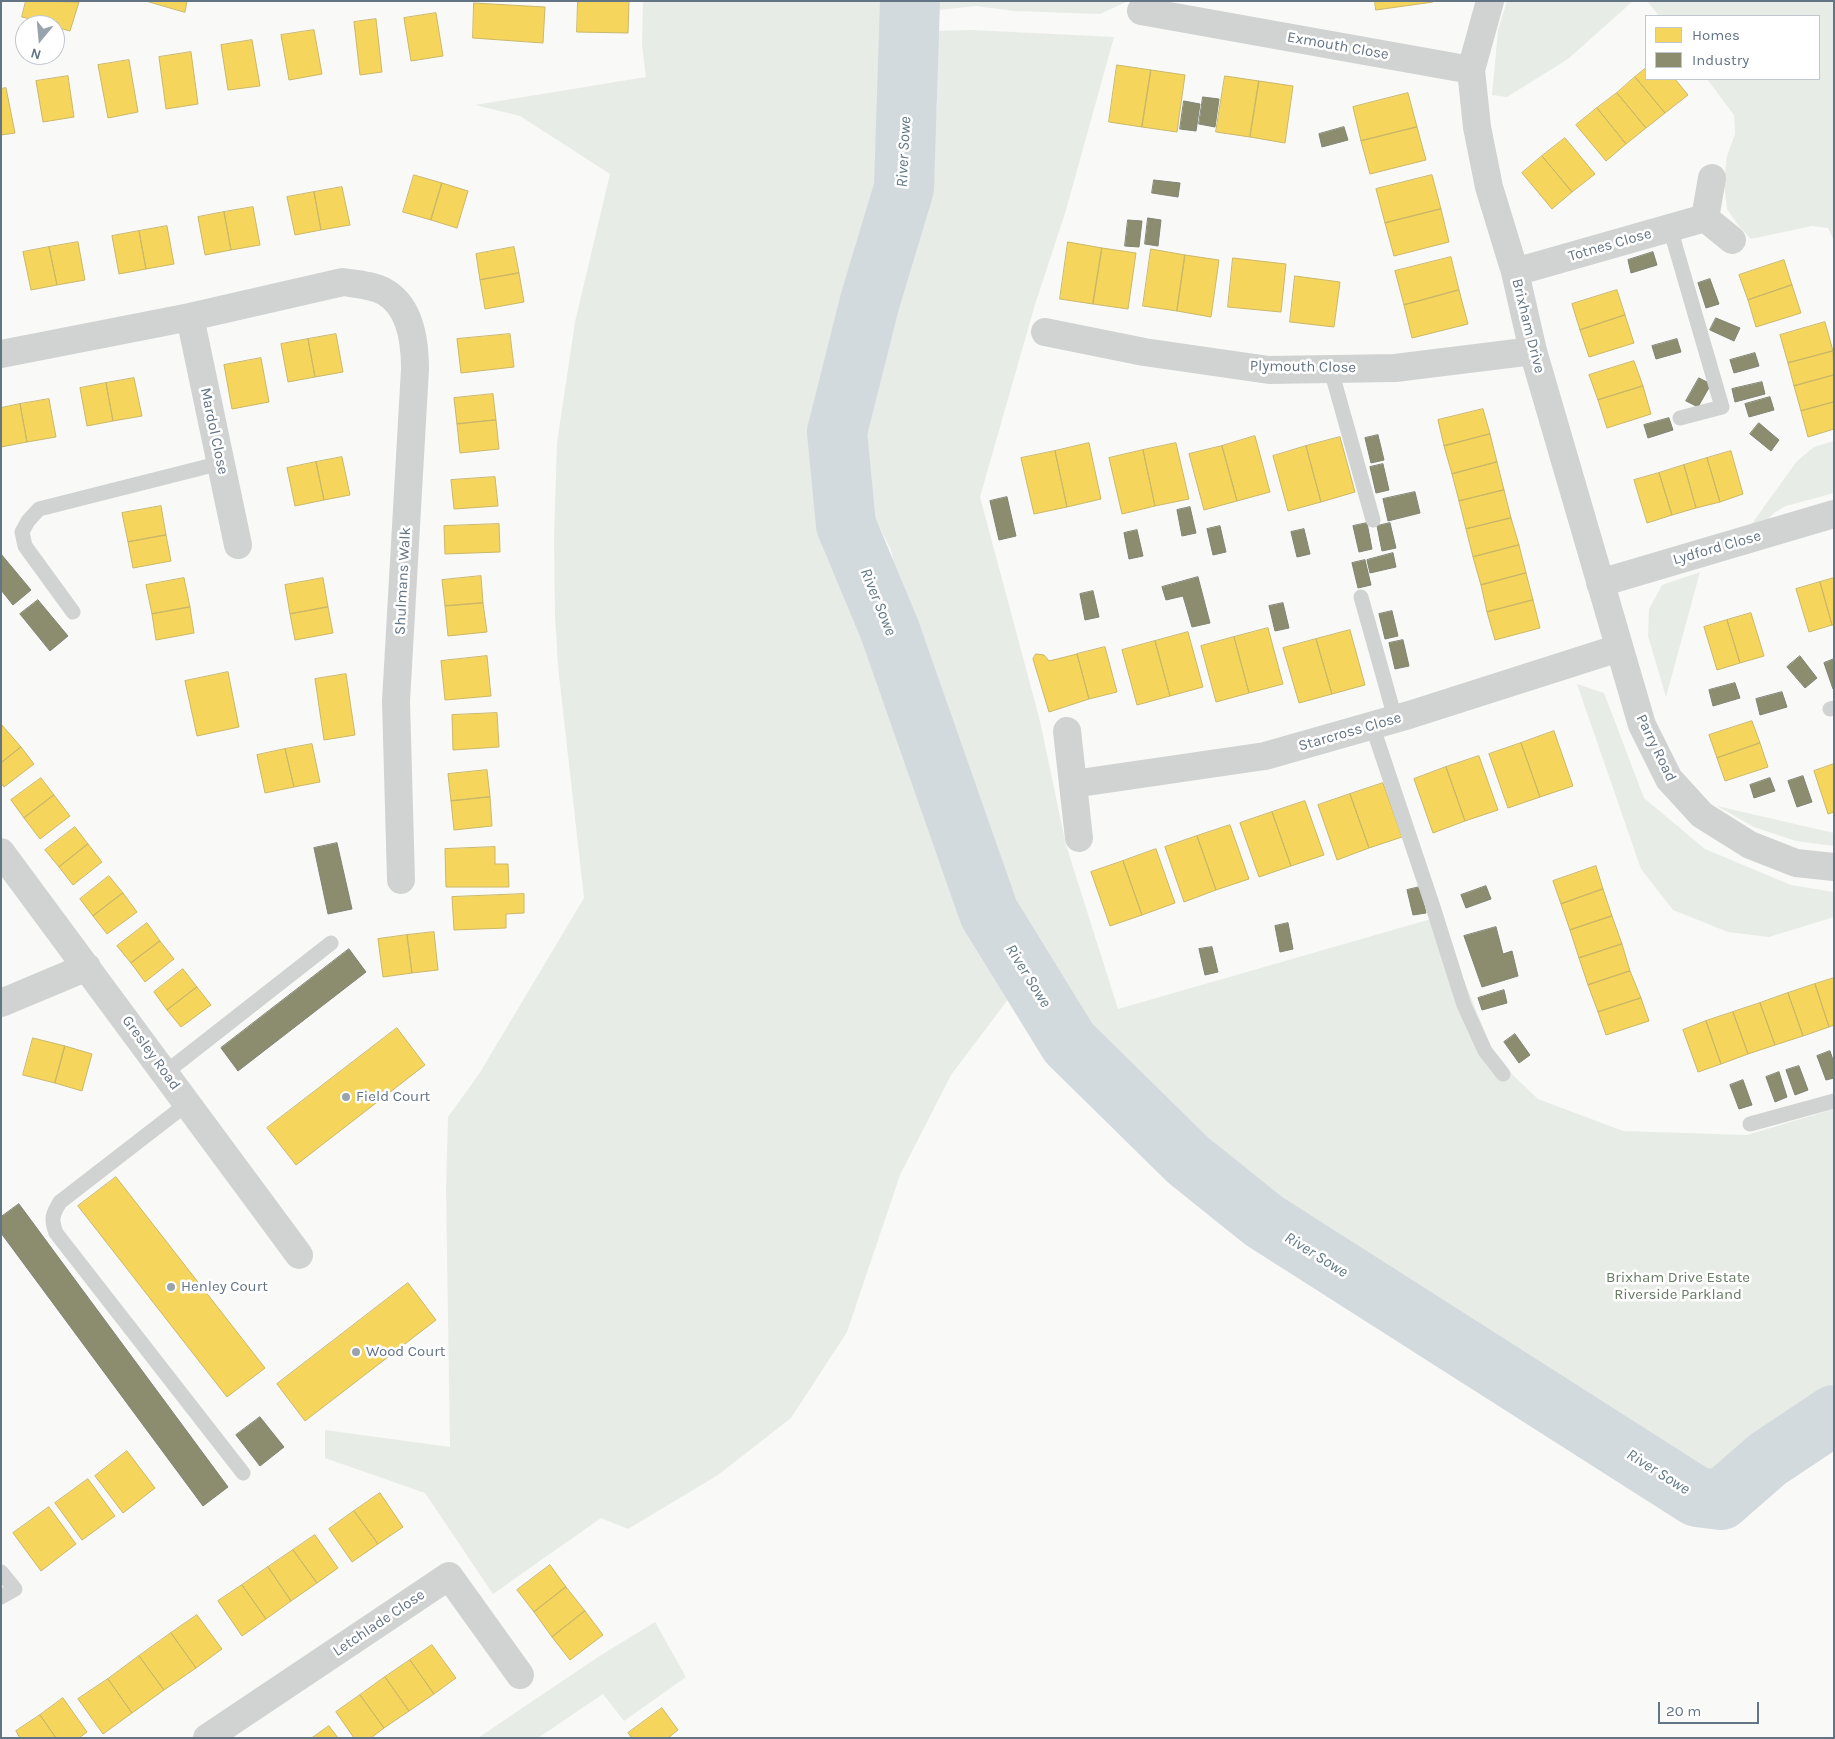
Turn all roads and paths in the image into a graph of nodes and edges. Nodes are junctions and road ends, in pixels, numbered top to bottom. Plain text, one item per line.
1 (1490, 1) edge
2 (1141, 11) dead end
3 (1208, 12) edge
4 (1472, 70) junction
5 (1712, 178) dead end
6 (1705, 218) junction
7 (1670, 228) junction
8 (1732, 240) dead end
9 (1515, 272) junction
10 (190, 316) junction
11 (1045, 332) dead end
12 (1533, 351) junction
13 (1, 354) edge
14 (1331, 370) junction
15 (1680, 418) dead end
16 (221, 463) junction
17 (1834, 514) edge
18 (1373, 520) dead end
19 (238, 545) dead end
20 (1600, 583) junction
21 (1361, 597) dead end
22 (73, 612) dead end
23 (1619, 648) junction
24 (1383, 722) junction
25 (1067, 731) dead end
26 (1074, 784) junction
27 (1079, 838) dead end
28 (1, 852) edge
29 (1834, 867) edge
30 (401, 880) dead end
31 (331, 943) dead end
32 (87, 967) junction
33 (1, 1003) edge
34 (165, 1073) junction
35 (1503, 1074) dead end
36 (1834, 1101) edge
37 (188, 1103) junction
38 (1750, 1124) dead end
39 (299, 1255) dead end
40 (243, 1473) dead end
41 (1, 1572) edge
42 (1, 1597) edge
43 (520, 1675) dead end
44 (207, 1738) edge

1 - 4 street, Brixham Drive
2 - 3 street, Exmouth Close
3 - 4 street, Exmouth Close
4 - 9 street, Brixham Drive
5 - 6 street
6 - 7 street, Totnes Close
6 - 8 street
7 - 9 street, Totnes Close
7 - 15 lane
9 - 12 street, Brixham Drive
10 - 13 street
10 - 16 street, Mardol Close
10 - 30 street, Shulmans Walk
11 - 14 street, Plymouth Close
12 - 14 street, Plymouth Close
12 - 20 street, Brixham Drive
14 - 18 lane
16 - 19 street, Mardol Close
16 - 22 lane
17 - 20 street, Lydford Close
20 - 23 street, Brixham Drive
21 - 24 lane
23 - 24 street, Starcross Close
23 - 29 street, Parry Road
24 - 26 street, Starcross Close
24 - 35 lane
25 - 26 street
26 - 27 street
28 - 32 street, Gresley Road
31 - 34 lane
32 - 33 street
32 - 34 street, Gresley Road
34 - 37 street, Gresley Road
36 - 38 lane
37 - 39 street, Gresley Road
37 - 40 lane
41 - 42 lane
43 - 44 street, Letchlade Close

